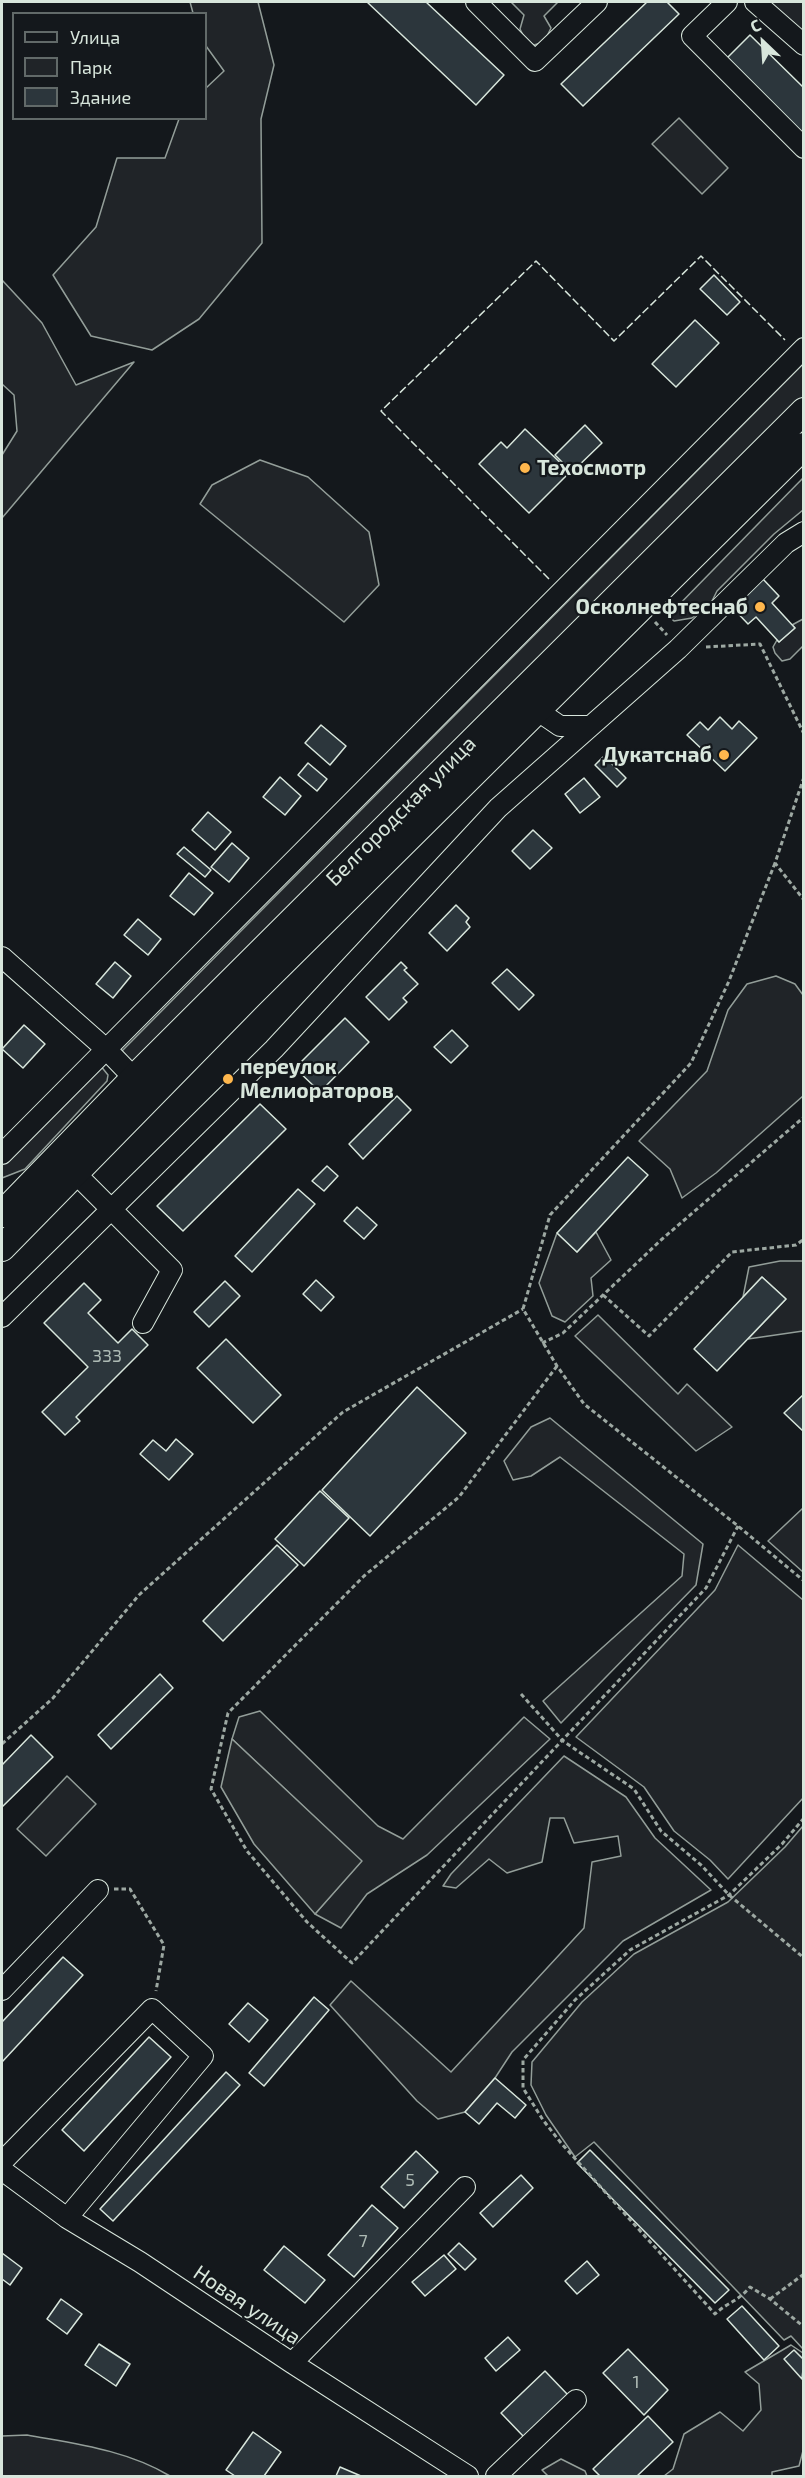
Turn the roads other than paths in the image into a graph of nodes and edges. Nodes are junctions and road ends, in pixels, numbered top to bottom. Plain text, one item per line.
1 (476, 2) edge
2 (597, 2) edge
3 (727, 2) edge
4 (755, 2) edge
5 (804, 45) edge
6 (804, 148) edge
7 (804, 348) edge
8 (804, 411) edge
9 (804, 446) edge
10 (804, 532) edge
11 (554, 677) junction
12 (538, 711) junction
13 (590, 726) junction
14 (2, 957) edge
15 (106, 1048) junction
16 (134, 1078) junction
17 (2, 1154) edge
18 (75, 1173) junction
19 (111, 1207) junction
20 (2, 1214) edge
21 (2, 1248) edge
22 (2, 1317) edge
23 (143, 1323) dead end
24 (98, 1890) road end
25 (2, 1990) edge
26 (2, 2162) edge
27 (2, 2170) edge
28 (465, 2187) dead end
29 (67, 2218) junction
30 (292, 2363) junction
31 (576, 2400) dead end
32 (468, 2476) edge
33 (496, 2476) edge

1 - 2 street
3 - 6 street
4 - 5 street
7 - 15 street
8 - 11 main road, Белгородская улица
9 - 11 main road, Белгородская улица
10 - 13 street
11 - 12 main road, Белгородская улица
11 - 16 main road, Белгородская улица
12 - 13 street
12 - 18 main road, Белгородская улица
13 - 19 street
14 - 15 street
15 - 16 street
15 - 17 street
16 - 20 main road, Белгородская улица
18 - 19 street
18 - 21 main road, Белгородская улица
19 - 22 street
19 - 23 street
24 - 25 street
26 - 29 street
27 - 29 street, Новая улица
28 - 30 street
29 - 30 street, Новая улица
30 - 32 street, Новая улица
31 - 33 street

